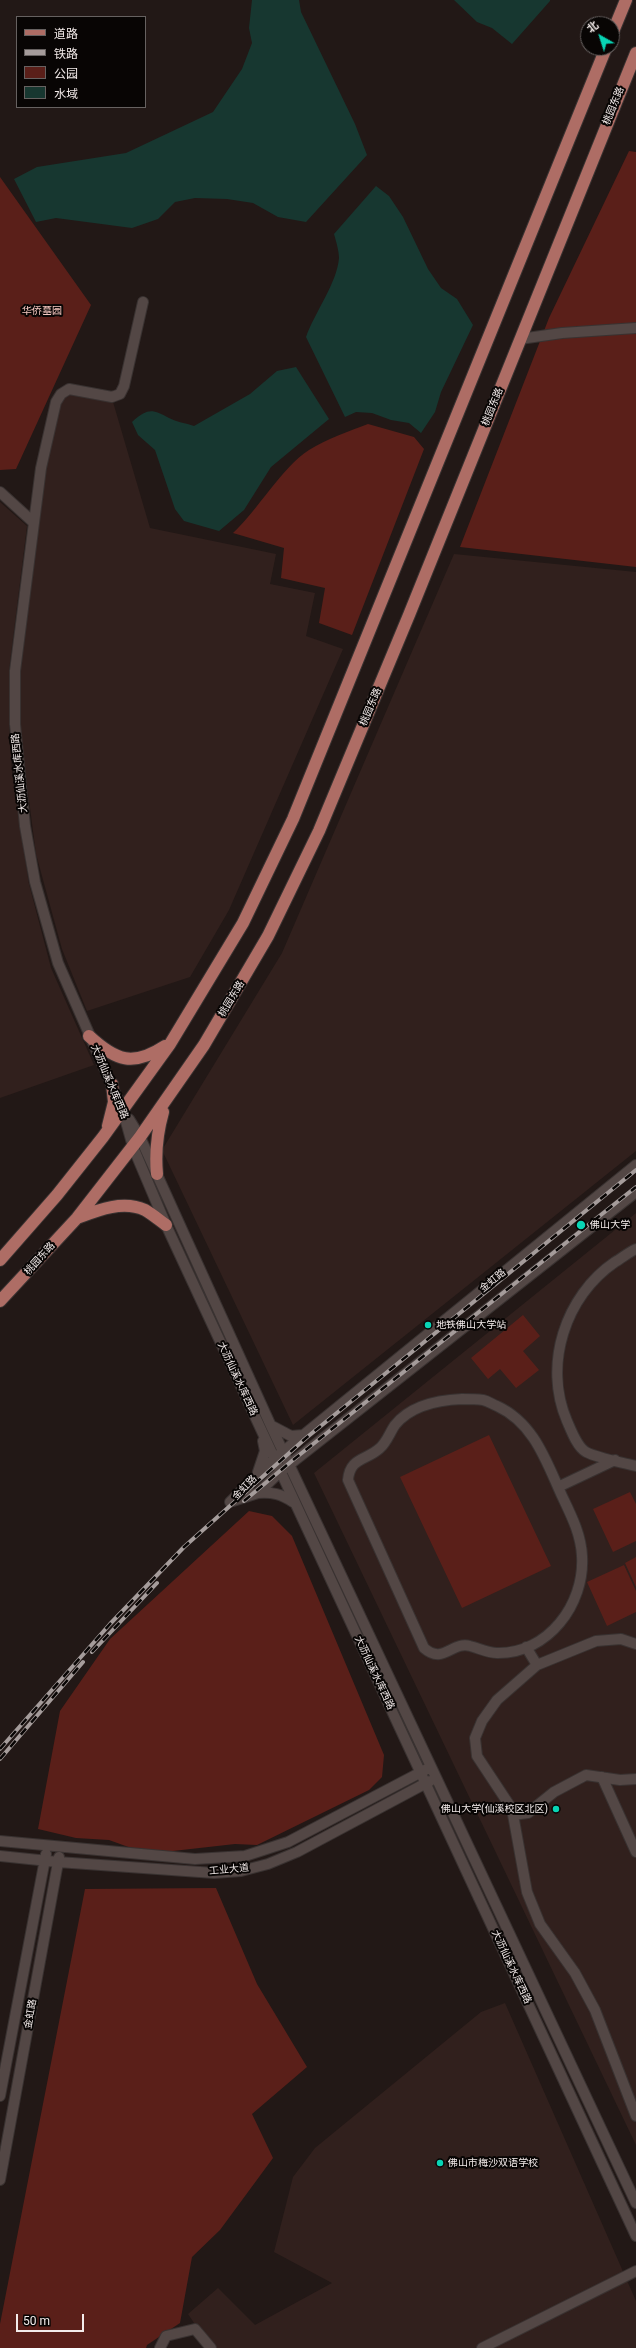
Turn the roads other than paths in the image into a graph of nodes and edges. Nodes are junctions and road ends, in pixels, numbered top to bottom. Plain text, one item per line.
1 (626, 0) edge
2 (619, 16) edge
3 (636, 53) edge
4 (603, 56) edge
5 (143, 302) dead end
6 (636, 328) edge
7 (520, 339) junction
8 (0, 492) edge
9 (33, 522) junction
10 (89, 1036) junction
11 (170, 1044) junction
12 (112, 1084) junction
13 (165, 1103) junction
14 (123, 1111) junction
15 (103, 1137) junction
16 (140, 1137) junction
17 (133, 1147) junction
18 (636, 1165) edge
19 (157, 1174) junction
20 (636, 1192) edge
21 (77, 1218) junction
22 (166, 1225) junction
23 (636, 1249) edge
24 (0, 1260) edge
25 (0, 1301) edge
26 (271, 1426) junction
27 (261, 1432) junction
28 (303, 1435) junction
29 (284, 1450) junction
30 (274, 1459) junction
31 (615, 1460) junction
32 (290, 1464) junction
33 (636, 1466) edge
34 (280, 1472) junction
35 (256, 1476) junction
36 (558, 1487) junction
37 (258, 1493) junction
38 (294, 1503) junction
39 (636, 1644) edge
40 (526, 1647) junction
41 (536, 1665) junction
42 (432, 1766) junction
43 (420, 1772) junction
44 (437, 1777) junction
45 (602, 1777) junction
46 (636, 1779) edge
47 (426, 1784) junction
48 (513, 1815) junction
49 (0, 1841) edge
50 (47, 1846) junction
51 (61, 1848) junction
52 (636, 1852) edge
53 (0, 1856) edge
54 (44, 1860) junction
55 (58, 1862) junction
56 (0, 2096) edge
57 (636, 2116) edge
58 (0, 2180) edge
59 (636, 2203) edge
60 (636, 2236) edge
61 (636, 2271) edge
62 (160, 2348) edge
63 (211, 2348) edge
64 (482, 2348) edge

1 - 2 main road
3 - 7 main road, 桃园东路
4 - 11 main road
5 - 9 street, 大沥仙溪水库西路
6 - 7 street
7 - 13 main road, 桃园东路
8 - 9 street
9 - 10 street, 大沥仙溪水库西路
10 - 11 main road
10 - 12 street, 大沥仙溪水库西路
11 - 14 main road
12 - 14 street, 大沥仙溪水库西路
12 - 15 main road
13 - 16 main road, 桃园东路
13 - 19 main road
14 - 15 main road
14 - 16 street
14 - 17 street, 大沥仙溪水库西路
15 - 24 main road
16 - 17 main road, 桃园东路
16 - 19 street
17 - 21 main road, 桃园东路
17 - 22 street, 大沥仙溪水库西路
18 - 28 street, 金虹路
19 - 26 street
20 - 32 street, 金虹路
21 - 22 main road
21 - 25 main road, 桃园东路
22 - 27 street, 大沥仙溪水库西路
23 - 31 street
26 - 28 street
26 - 29 street
27 - 30 street, 大沥仙溪水库西路
27 - 35 street
28 - 29 street, 金虹路
29 - 30 street, 金虹路
29 - 32 street
30 - 34 street, 大沥仙溪水库西路
30 - 35 street, 金虹路
31 - 33 street
31 - 36 street
32 - 34 street, 金虹路
32 - 42 street
34 - 37 street, 金虹路
34 - 38 street, 大沥仙溪水库西路
35 - 37 street, 金虹路
36 - 40 street
36 - 40 street
37 - 38 street
38 - 43 street, 大沥仙溪水库西路
39 - 41 street
40 - 41 street
41 - 48 street
42 - 43 street, 工业大道
42 - 44 street
43 - 47 street, 大沥仙溪水库西路
43 - 51 street, 工业大道
44 - 47 street, 工业大道
44 - 59 street
45 - 46 street
45 - 48 street
45 - 52 street
47 - 55 street, 工业大道
47 - 60 street, 大沥仙溪水库西路
48 - 57 street
49 - 50 street, 工业大道
50 - 51 street, 工业大道
50 - 54 street, 金虹路
51 - 55 street, 金虹路
53 - 54 street, 工业大道
54 - 55 street, 工业大道
54 - 56 street, 金虹路
55 - 58 street, 金虹路
61 - 64 street
62 - 63 street

